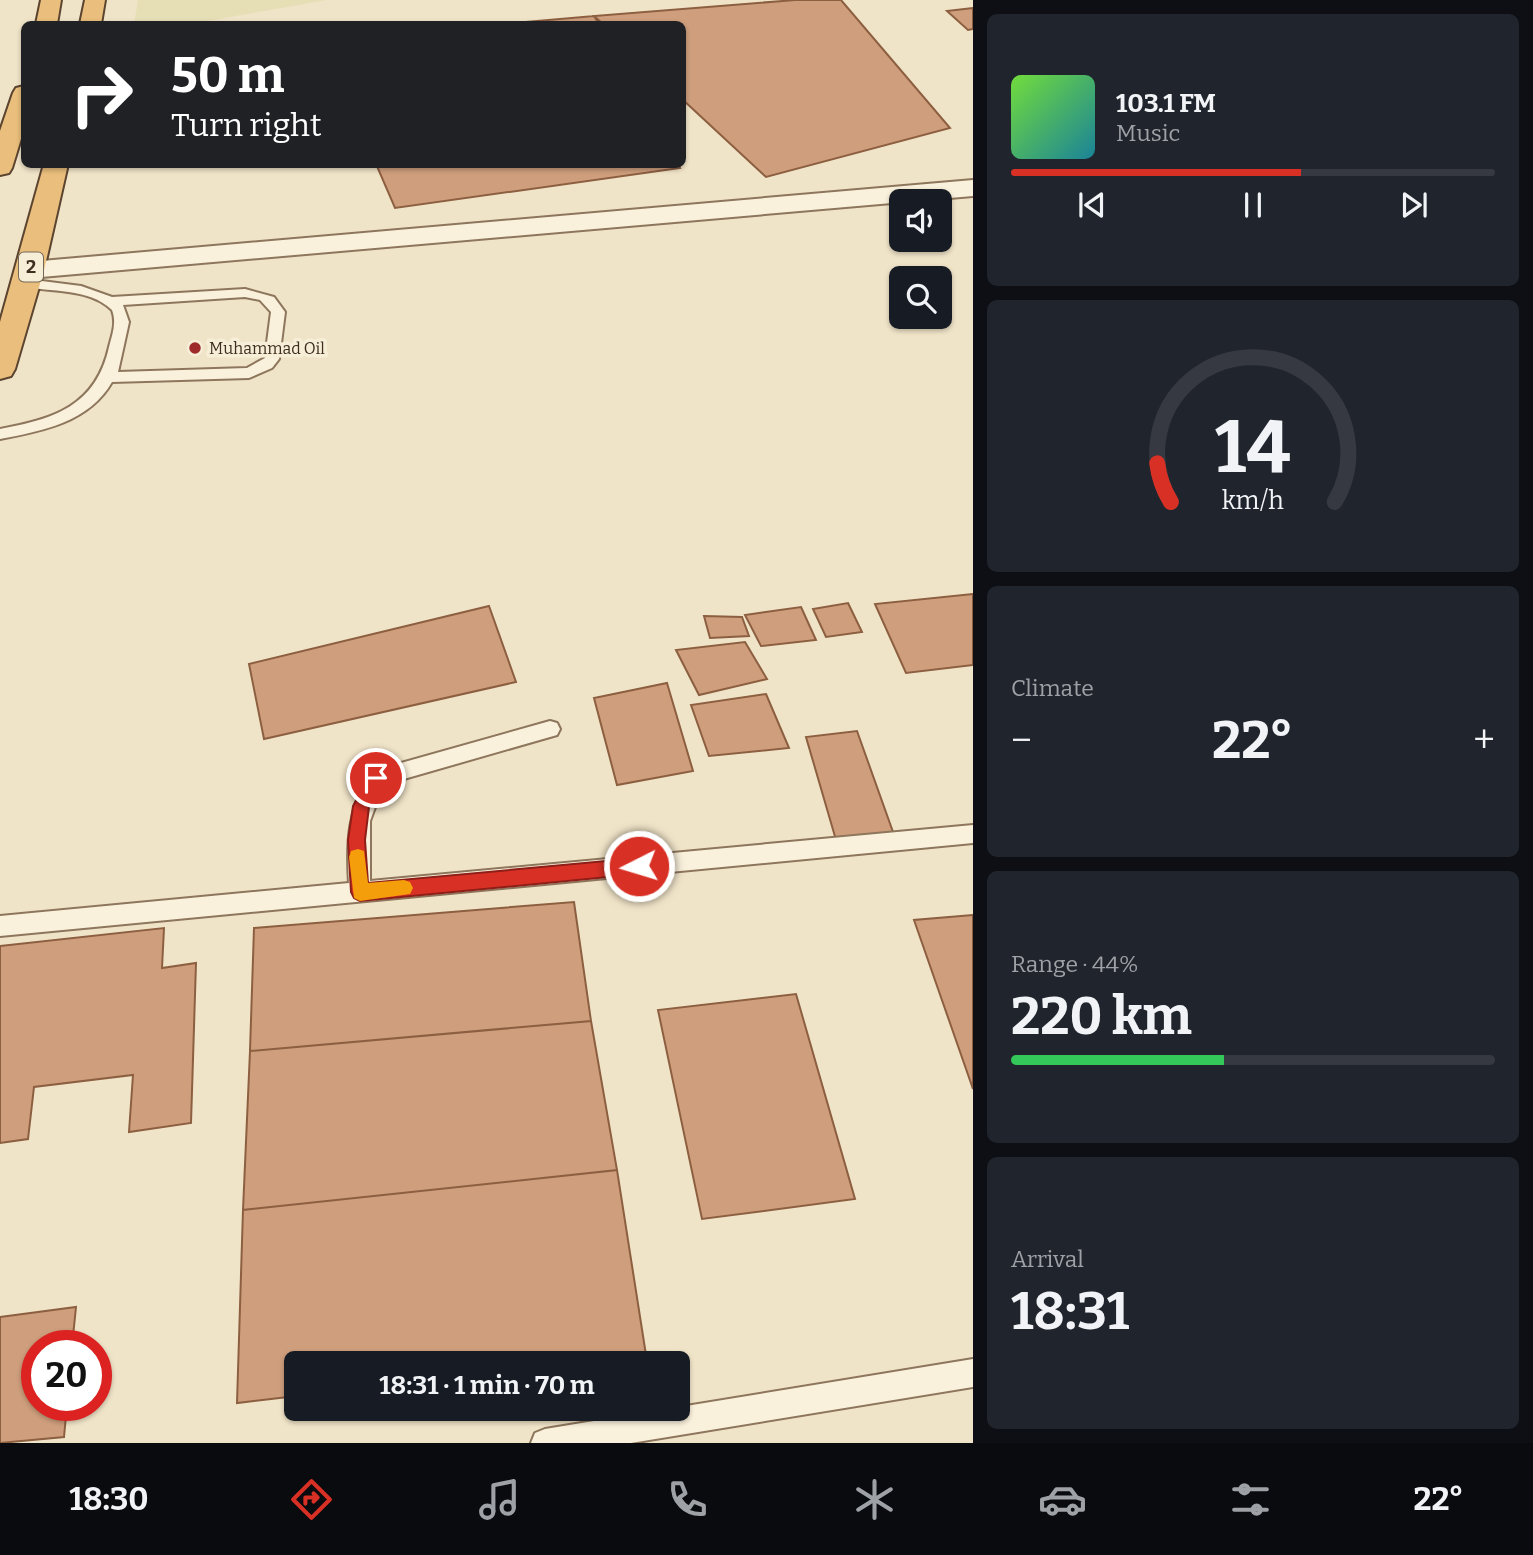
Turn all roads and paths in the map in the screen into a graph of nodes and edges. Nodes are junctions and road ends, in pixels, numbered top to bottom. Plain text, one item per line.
1 (51, 0) edge
2 (95, 0) edge
3 (48, 21) edge
4 (92, 21) edge
5 (21, 102) edge
6 (0, 168) edge
7 (55, 168) edge
8 (973, 188) edge
9 (28, 276) junction
10 (110, 300) junction
11 (0, 369) edge
12 (108, 377) junction
13 (0, 434) edge
14 (550, 729) dead end
15 (973, 834) edge
16 (360, 892) junction
17 (0, 926) edge
18 (973, 1373) edge
19 (545, 1443) edge

1 - 3 highway
2 - 4 highway
5 - 6 highway
7 - 9 highway, 2
8 - 9 street
9 - 10 lane
9 - 11 highway, 2
10 - 12 lane
10 - 12 lane
12 - 13 lane
14 - 16 lane
15 - 16 lane
16 - 17 lane
18 - 19 lane

